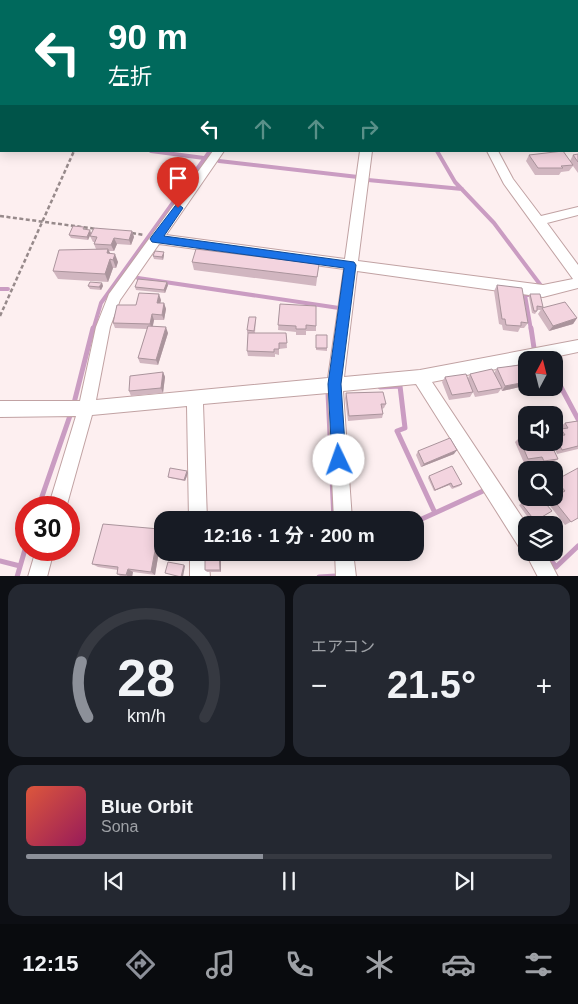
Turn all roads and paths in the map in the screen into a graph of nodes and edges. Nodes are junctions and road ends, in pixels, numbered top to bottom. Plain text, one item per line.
1 (74, 152) edge
2 (218, 152) edge
3 (366, 152) edge
4 (493, 152) edge
5 (578, 211) edge
6 (0, 216) edge
7 (538, 221) junction
8 (44, 222) junction
9 (101, 229) edge
10 (129, 233) edge
11 (157, 238) junction
12 (350, 265) junction
13 (578, 275) edge
14 (578, 283) edge
15 (0, 316) edge
16 (578, 346) edge
17 (420, 377) junction
18 (334, 384) junction
19 (195, 399) junction
20 (86, 408) junction
21 (0, 409) edge
22 (60, 496) edge
23 (198, 511) edge
24 (341, 511) edge
25 (518, 528) edge
26 (42, 561) edge
27 (199, 561) edge
28 (345, 561) edge
29 (540, 561) edge
30 (37, 576) edge
31 (200, 576) edge
32 (346, 576) edge
33 (549, 576) edge

1 - 8 path
2 - 11 street
3 - 12 street
4 - 7 street
5 - 7 street
6 - 8 path
7 - 13 street
8 - 9 path
8 - 15 path
10 - 11 path
11 - 12 street
11 - 20 street
12 - 14 street
12 - 18 street
16 - 17 street
17 - 18 street
17 - 25 street
18 - 19 street
18 - 24 street
19 - 20 street
19 - 23 street
20 - 21 street
20 - 22 street
26 - 30 street
27 - 31 street
28 - 32 street
29 - 33 street

